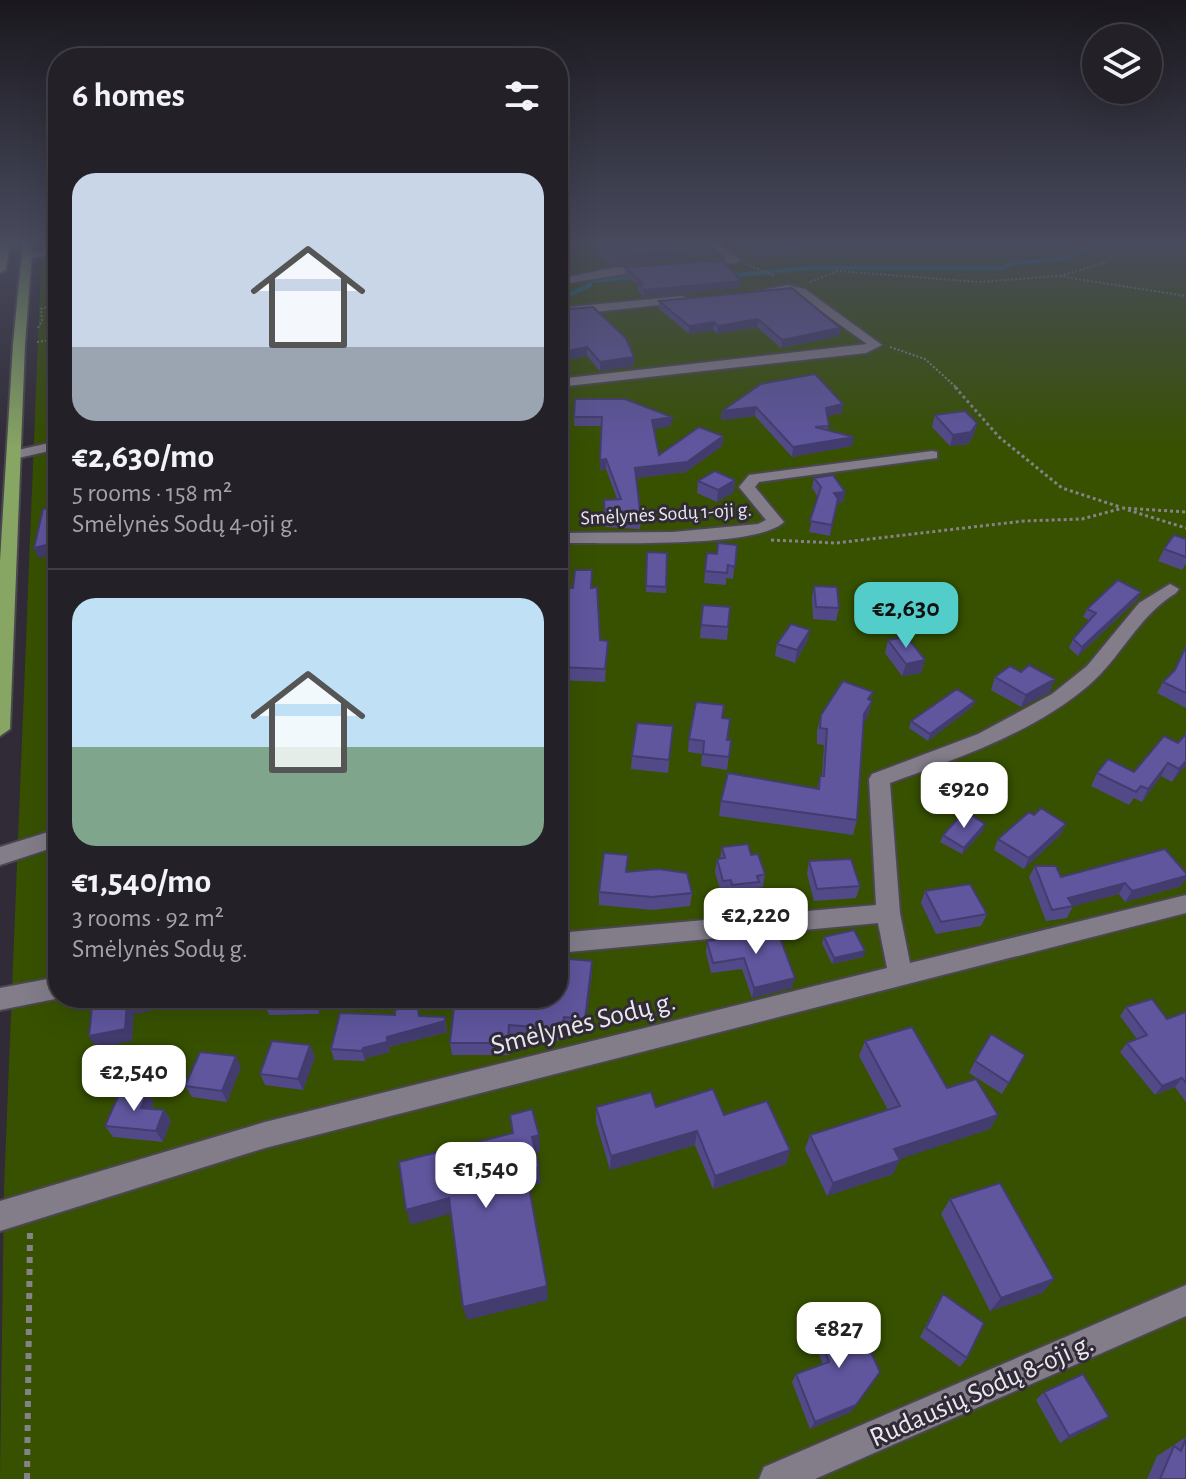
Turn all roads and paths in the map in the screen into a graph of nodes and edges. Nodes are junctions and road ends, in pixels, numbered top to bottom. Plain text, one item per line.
1 (23, 310) edge
2 (827, 310) edge
3 (48, 340) edge
4 (30, 342) dead end
5 (876, 345) junction
6 (568, 382) edge
7 (48, 449) edge
8 (14, 455) junction
9 (932, 455) dead end
10 (1123, 508) junction
11 (1186, 512) edge
12 (1186, 528) edge
13 (742, 531) junction
14 (568, 538) edge
15 (1170, 589) dead end
16 (0, 729) edge
17 (48, 840) edge
18 (0, 856) edge
19 (1186, 904) edge
20 (888, 913) junction
21 (568, 942) edge
22 (901, 976) junction
23 (48, 990) edge
24 (0, 999) edge
25 (30, 1207) junction
26 (0, 1216) edge
27 (1186, 1300) edge
28 (27, 1479) edge
29 (776, 1479) edge

1 - 8 main road
2 - 5 street
3 - 4 path
5 - 6 street
5 - 10 path
7 - 8 street
8 - 16 main road
9 - 13 street, Smėlynės Sodų 1-oji g.
10 - 11 path
10 - 12 path
10 - 13 path
13 - 14 street, Smėlynės Sodų 1-oji g.
15 - 20 street
17 - 18 street
19 - 22 street, Smėlynės Sodų g.
20 - 21 street
20 - 22 street
22 - 25 street, Smėlynės Sodų g.
23 - 24 street
25 - 26 street, Smėlynės Sodų g.
25 - 28 path
27 - 29 street, Rudausių Sodų 8-oji g.

